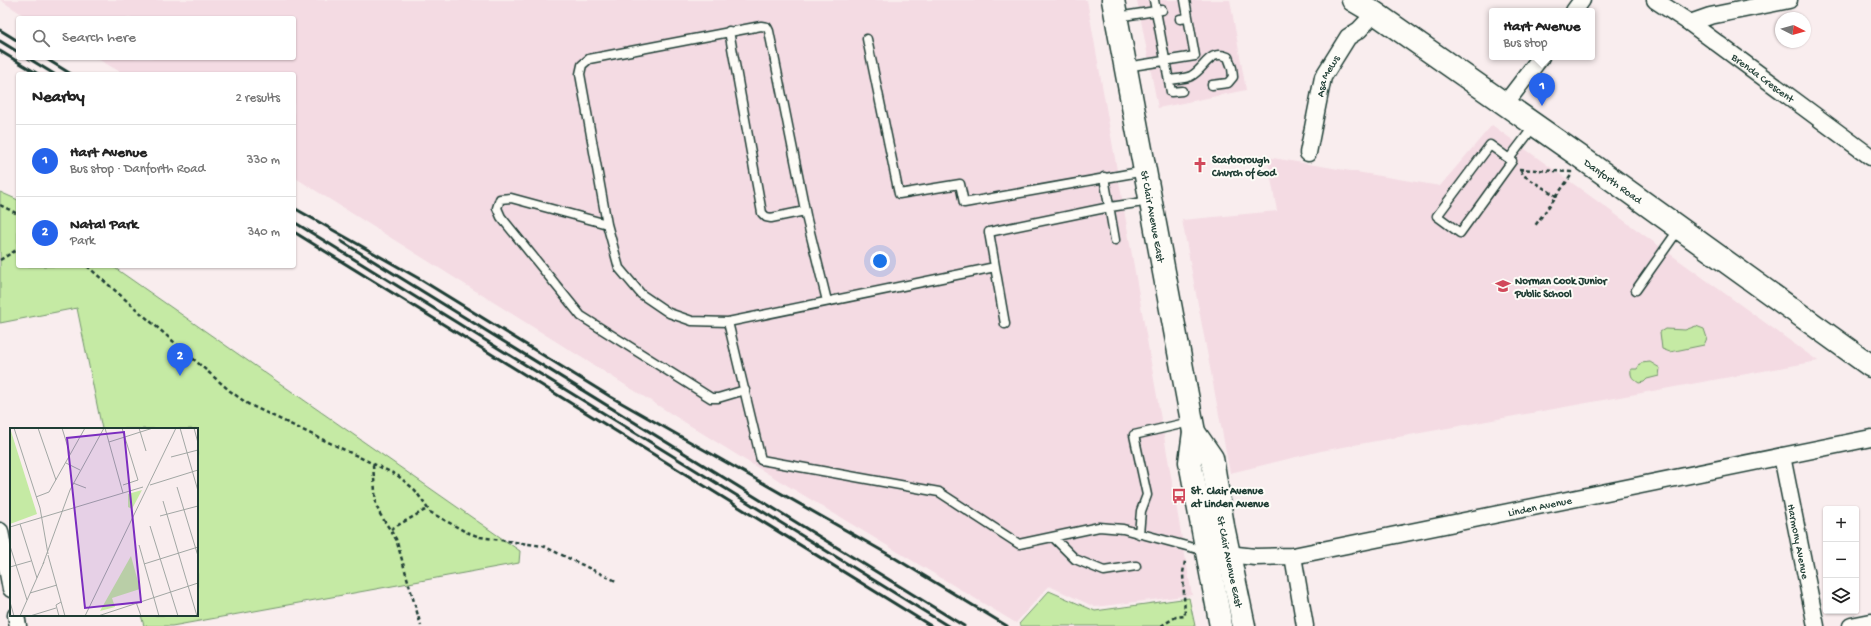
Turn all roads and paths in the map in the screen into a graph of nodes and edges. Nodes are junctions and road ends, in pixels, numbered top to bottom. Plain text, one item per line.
1 (1154, 0) edge
2 (1353, 0) edge
3 (1655, 0) edge
4 (1790, 0) edge
5 (1183, 4) edge
6 (1114, 8) edge
7 (1159, 10) junction
8 (1375, 13) junction
9 (1690, 23) junction
10 (729, 32) junction
11 (867, 39) dead end
12 (1539, 60) edge
13 (1165, 61) junction
14 (1126, 67) junction
15 (1168, 80) junction
16 (1212, 86) dead end
17 (1182, 91) dead end
18 (1506, 104) junction
19 (1535, 124) junction
20 (1308, 153) dead end
21 (1871, 157) edge
22 (1510, 161) junction
23 (1145, 170) junction
24 (1521, 170) junction
25 (1104, 178) junction
26 (1556, 196) junction
27 (1151, 201) junction
28 (0, 204) edge
29 (1110, 207) junction
30 (805, 211) junction
31 (16, 213) edge
32 (607, 224) junction
33 (1534, 227) dead end
34 (1680, 228) junction
35 (1115, 240) dead end
36 (16, 250) edge
37 (0, 260) edge
38 (995, 267) junction
39 (88, 268) edge
40 (1636, 290) dead end
41 (827, 301) junction
42 (728, 322) junction
43 (1005, 324) dead end
44 (1871, 366) edge
45 (745, 390) junction
46 (1193, 426) junction
47 (1871, 438) edge
48 (1782, 456) junction
49 (373, 465) junction
50 (428, 509) junction
51 (391, 529) junction
52 (0, 531) edge
53 (1139, 534) junction
54 (1053, 537) junction
55 (1206, 552) junction
56 (1229, 555) junction
57 (1293, 556) junction
58 (1185, 561) dead end
59 (1136, 566) dead end
60 (4, 572) edge
61 (616, 581) dead end
62 (10, 587) edge
63 (16, 616) edge
64 (1871, 622) edge
65 (18, 626) edge
66 (421, 626) edge
67 (1161, 626) edge
68 (1221, 626) edge
69 (1244, 626) edge
70 (1304, 626) edge
71 (1816, 626) edge
72 (1851, 626) edge

1 - 7 lane
2 - 8 main road, Danforth Road
3 - 9 street, Brenda Crescent
4 - 9 street
5 - 13 lane
6 - 7 lane
6 - 14 main road, St Clair Avenue East
7 - 13 lane
8 - 18 main road, Danforth Road
8 - 20 street, Asa Mews
9 - 21 street, Brenda Crescent
10 - 30 lane
10 - 30 lane
10 - 32 lane
11 - 25 lane
12 - 18 street
13 - 14 lane
13 - 15 lane
14 - 23 main road, St Clair Avenue East
15 - 16 lane
15 - 17 lane
18 - 19 main road, Danforth Road
19 - 22 lane
19 - 34 main road, Danforth Road
22 - 22 lane
22 - 24 path
23 - 25 lane
23 - 27 main road, St Clair Avenue East
24 - 26 path
24 - 26 path
25 - 29 lane
26 - 33 path
27 - 29 lane
27 - 46 main road, St Clair Avenue East
28 - 31 path
29 - 35 lane
29 - 38 lane
30 - 41 lane
32 - 42 lane
32 - 45 lane
34 - 40 lane
34 - 44 main road, Danforth Road
36 - 37 path
38 - 41 lane
38 - 43 lane
39 - 49 path
41 - 42 lane
42 - 45 lane
45 - 54 lane
46 - 53 lane
46 - 55 main road, St Clair Avenue East
46 - 56 main road, St Clair Avenue East
47 - 48 street, Linden Avenue
48 - 57 street, Linden Avenue
48 - 71 street, Harmony Avenue
49 - 50 path
49 - 51 path
50 - 51 path
50 - 61 path
51 - 66 path
52 - 60 street
53 - 54 lane
53 - 55 lane
54 - 59 lane
55 - 56 street, Linden Avenue
55 - 68 main road, St Clair Avenue East
56 - 57 street, Linden Avenue
56 - 69 main road, St Clair Avenue East
57 - 70 street
58 - 67 path
60 - 62 street
63 - 65 street
64 - 72 street

